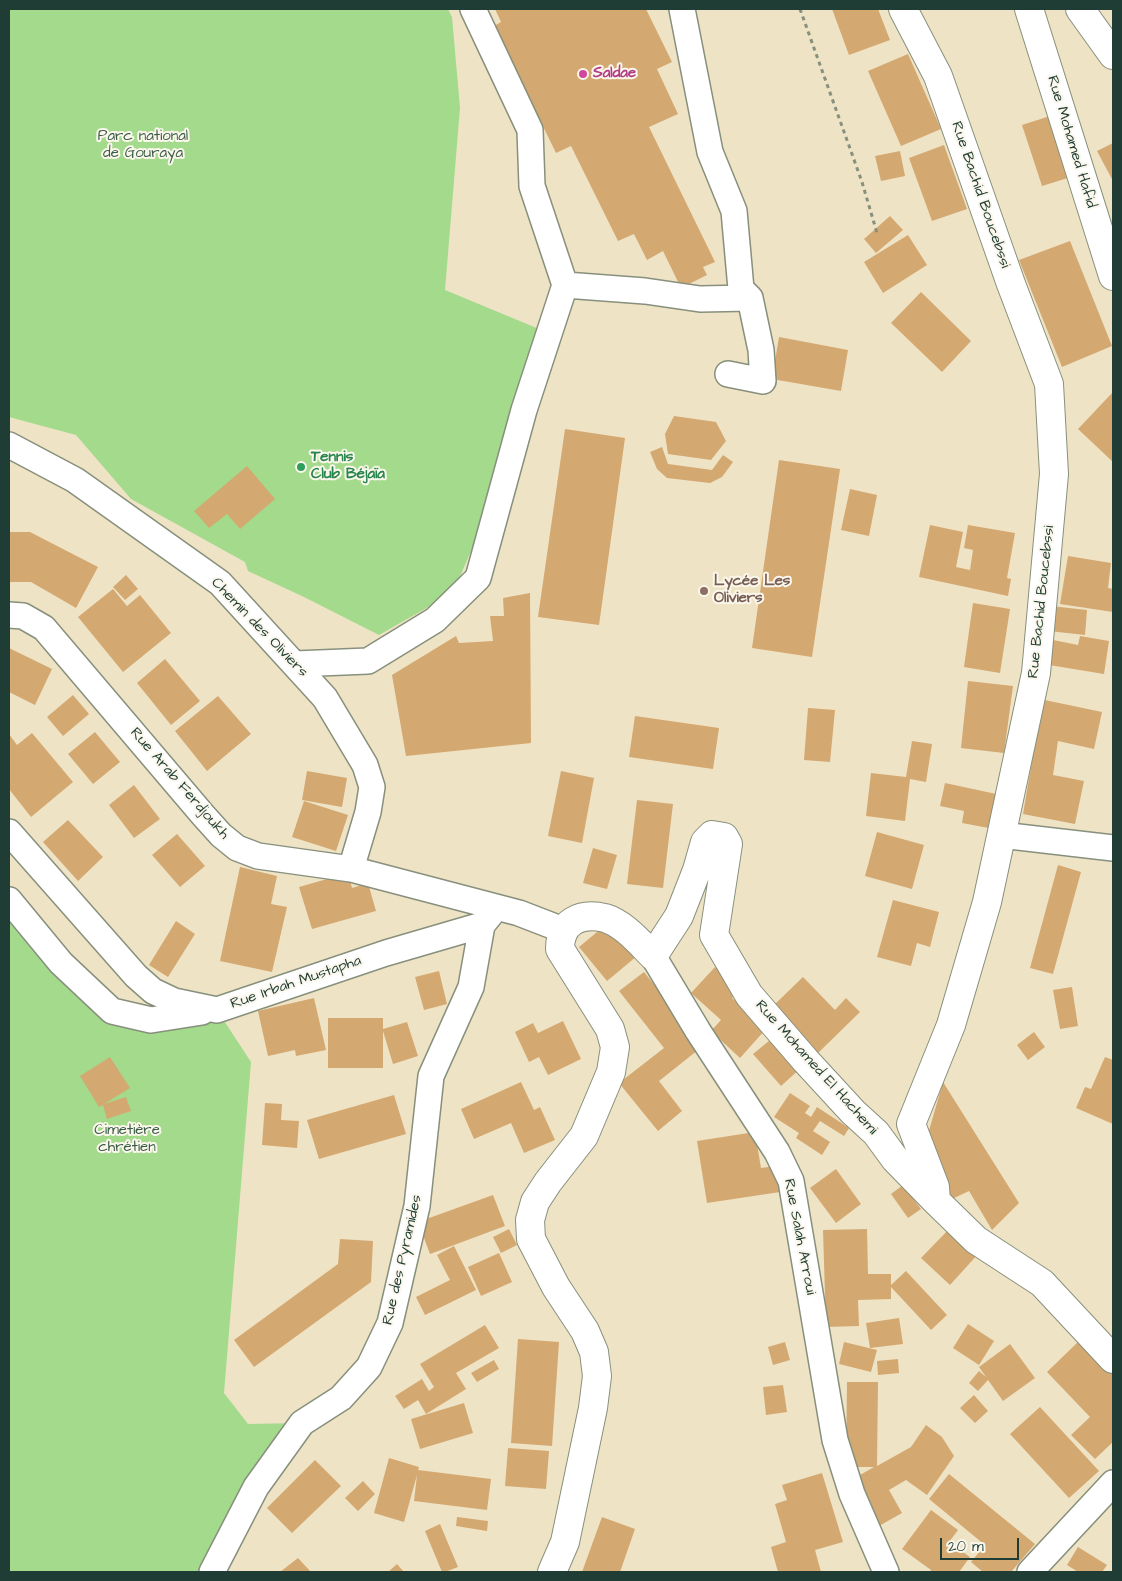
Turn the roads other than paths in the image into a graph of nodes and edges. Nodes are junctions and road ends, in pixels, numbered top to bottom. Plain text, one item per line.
1 (473, 9) edge
2 (682, 9) edge
3 (903, 9) edge
4 (1029, 9) edge
5 (1080, 9) edge
6 (1113, 55) edge
7 (1113, 276) edge
8 (565, 285) junction
9 (750, 298) junction
10 (728, 374) dead end
11 (9, 446) edge
12 (9, 615) edge
13 (295, 664) junction
14 (9, 832) edge
15 (1001, 834) junction
16 (1113, 848) edge
17 (351, 868) junction
18 (9, 900) edge
19 (489, 917) junction
20 (561, 935) junction
21 (653, 956) junction
22 (217, 1010) junction
23 (936, 1201) junction
24 (1113, 1359) edge
25 (1113, 1483) edge
26 (868, 1532) junction
27 (212, 1572) edge
28 (552, 1572) edge
29 (874, 1572) edge
30 (886, 1572) edge
31 (1030, 1572) edge

1 - 8 street
2 - 9 street
3 - 15 main road, Rue Bachid Boucebssi
4 - 7 main road, Rue Mohamed Hafid
5 - 6 main road
8 - 9 street
8 - 13 street
9 - 10 street
11 - 13 street, Chemin des Oliviers
12 - 17 street, Rue Arab Ferdjoukh
13 - 17 street, Chemin des Oliviers
14 - 22 street, Rue Irbah Mustapha
15 - 16 street
15 - 23 main road, Rue Bachid Boucebssi
17 - 19 street, Rue Arab Ferdjoukh
18 - 22 street
19 - 20 street, Rue Arab Ferdjoukh
19 - 22 street, Rue Irbah Mustapha
19 - 27 street, Rue des Pyramides
20 - 21 main road, Rue Salah Arroui
20 - 28 main road
21 - 23 main road, Rue Mohamed El Hachemi
21 - 26 street, Rue Salah Arroui
23 - 24 main road, Rue Mohamed El Hachemi
25 - 31 street
26 - 29 street
26 - 30 street, Rue Salah Arroui

